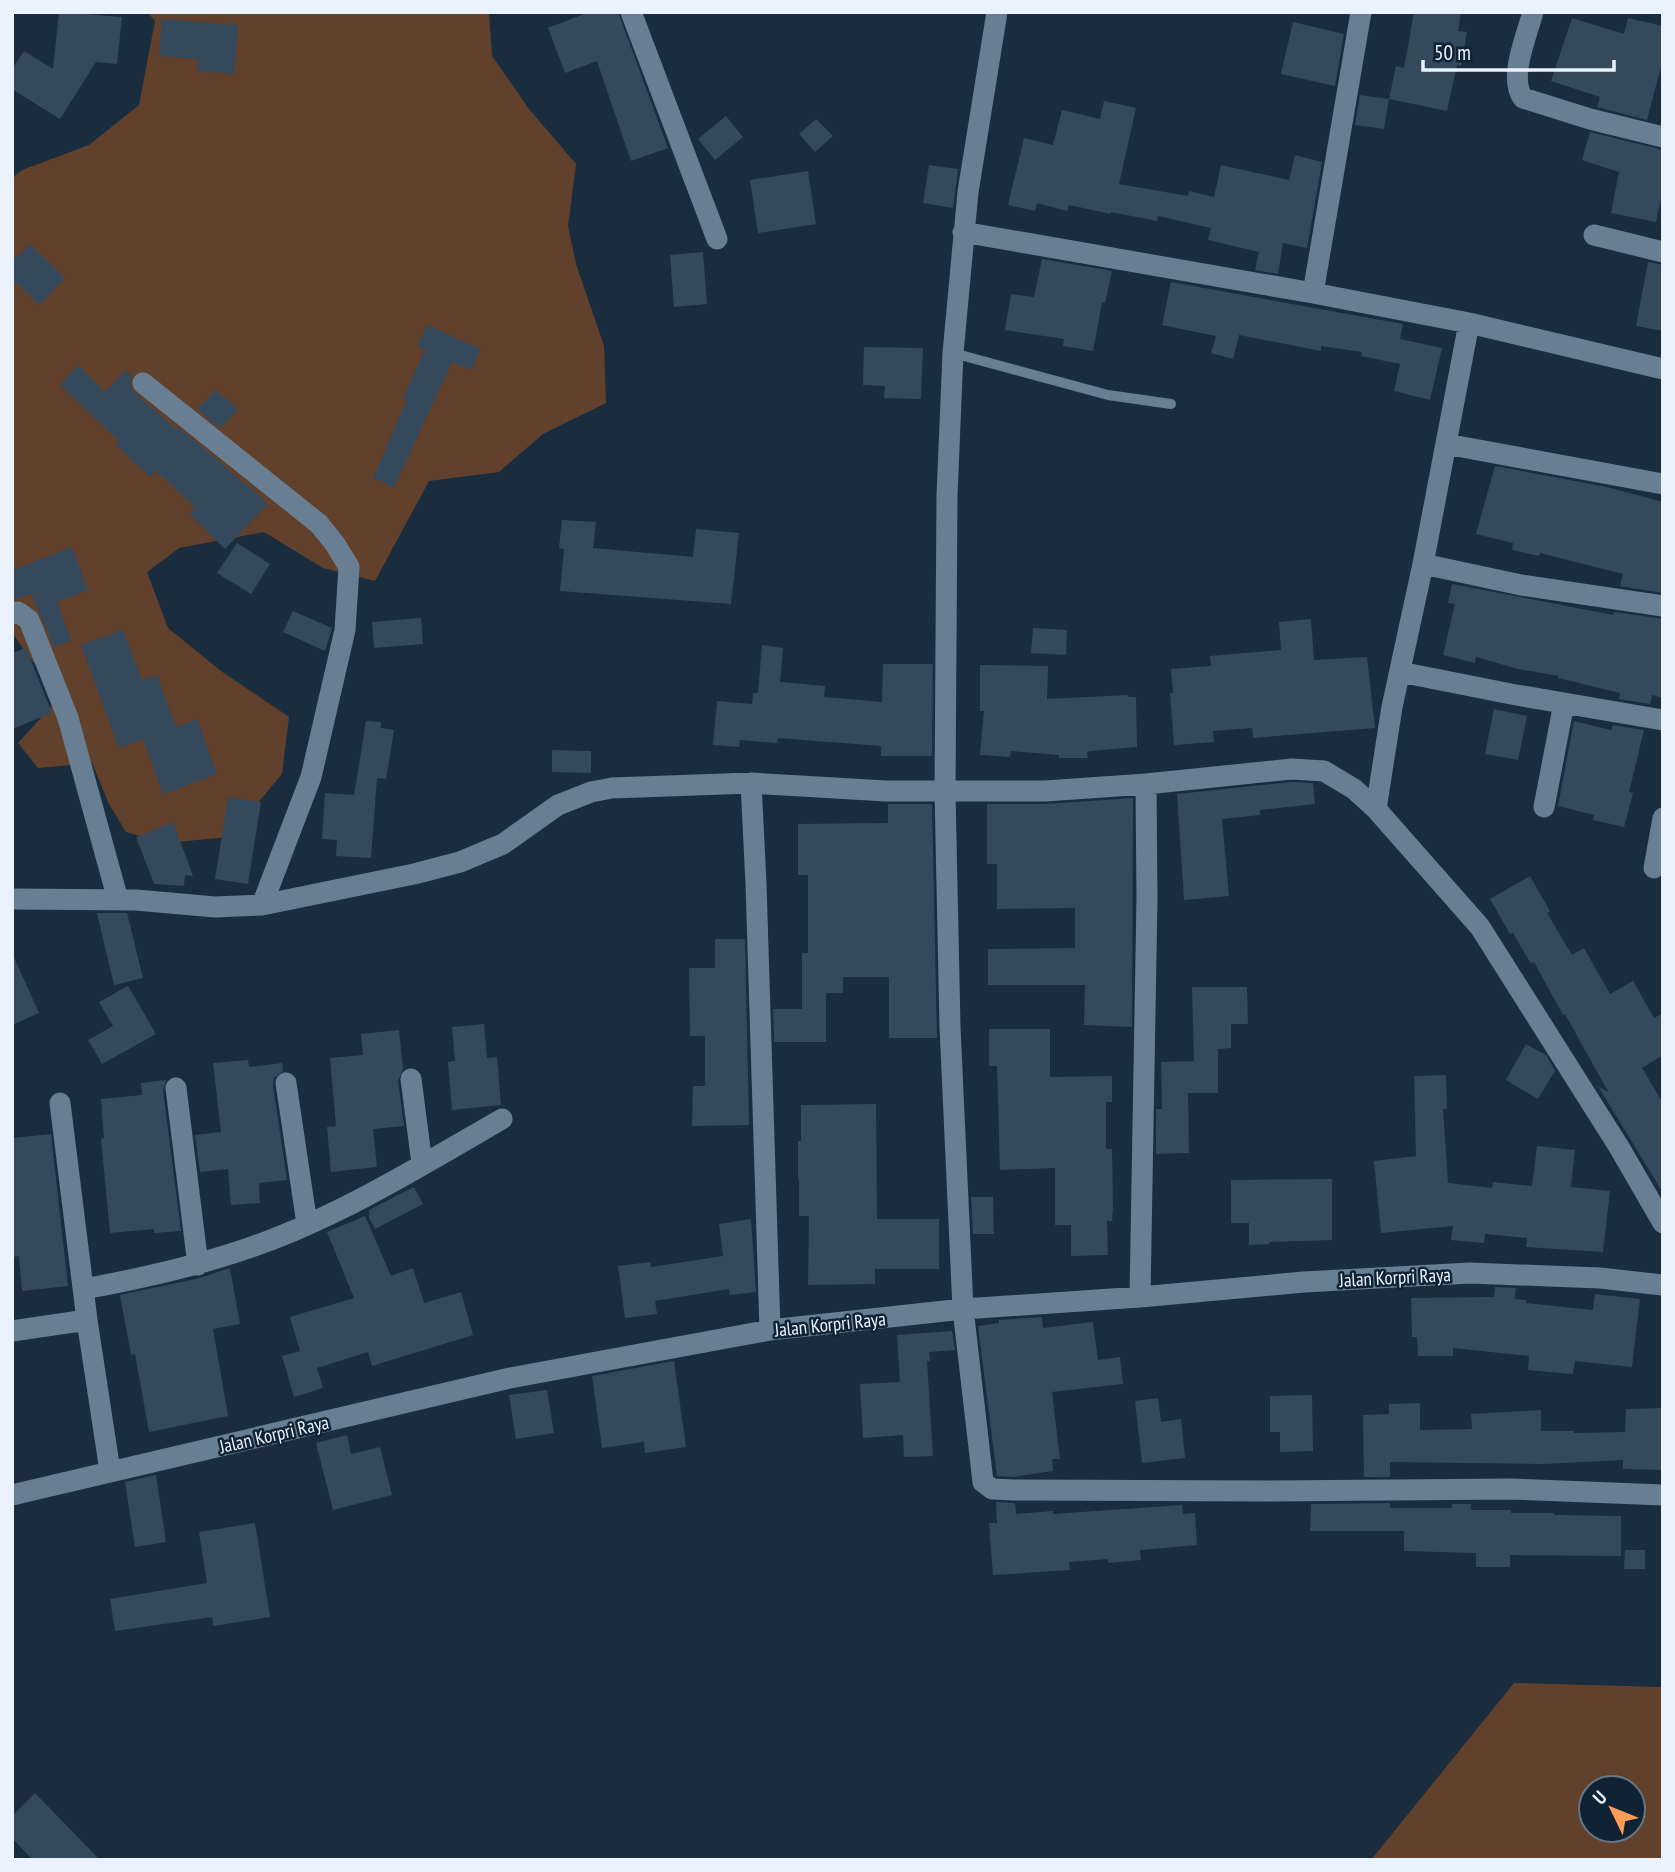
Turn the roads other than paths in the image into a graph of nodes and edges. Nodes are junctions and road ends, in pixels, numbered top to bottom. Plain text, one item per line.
1 (631, 12) edge
2 (998, 12) edge
3 (1361, 12) edge
4 (1533, 12) edge
5 (1663, 137) edge
6 (963, 232) junction
7 (1594, 235) dead end
8 (717, 239) dead end
9 (1663, 252) edge
10 (1313, 293) junction
11 (1469, 323) junction
12 (953, 353) junction
13 (1663, 369) edge
14 (143, 383) dead end
15 (1171, 404) dead end
16 (1446, 444) junction
17 (1663, 484) edge
18 (1423, 564) junction
19 (1663, 606) edge
20 (12, 614) edge
21 (1401, 672) junction
22 (1564, 704) junction
23 (1663, 720) edge
24 (751, 783) junction
25 (1146, 784) junction
26 (944, 792) junction
27 (1544, 807) dead end
28 (1376, 809) junction
29 (1663, 818) edge
30 (1654, 868) dead end
31 (12, 899) edge
32 (118, 900) junction
33 (261, 905) junction
34 (411, 1079) dead end
35 (286, 1083) dead end
36 (176, 1088) dead end
37 (60, 1103) dead end
38 (502, 1119) dead end
39 (422, 1164) junction
40 (1663, 1223) edge
41 (307, 1224) junction
42 (198, 1265) junction
43 (1663, 1285) edge
44 (84, 1289) junction
45 (1140, 1297) junction
46 (963, 1309) junction
47 (87, 1320) junction
48 (770, 1330) junction
49 (12, 1332) edge
50 (110, 1471) junction
51 (12, 1495) edge
52 (1663, 1495) edge

1 - 8 street
2 - 6 street
3 - 10 street
4 - 5 street
6 - 10 street
6 - 12 street
7 - 9 street
10 - 11 street
11 - 13 street
11 - 16 street
12 - 15 lane
12 - 26 street
14 - 33 street
16 - 17 street
16 - 18 street
18 - 19 street
18 - 21 street
20 - 32 street
21 - 22 street
21 - 28 street
22 - 23 street
22 - 27 street
24 - 26 street
24 - 33 street
24 - 48 street
25 - 26 street
25 - 28 street
25 - 45 street
26 - 46 street
28 - 40 street
29 - 30 street
31 - 32 street
32 - 33 street
34 - 39 street
35 - 41 street
36 - 42 street
37 - 44 street
38 - 39 street
39 - 41 street
41 - 42 street
42 - 44 street
43 - 45 street, Jalan Korpri Raya
44 - 47 street
45 - 46 street, Jalan Korpri Raya
46 - 48 street, Jalan Korpri Raya
46 - 52 street
47 - 49 street
47 - 50 street
48 - 50 street, Jalan Korpri Raya
50 - 51 street, Jalan Korpri Raya

